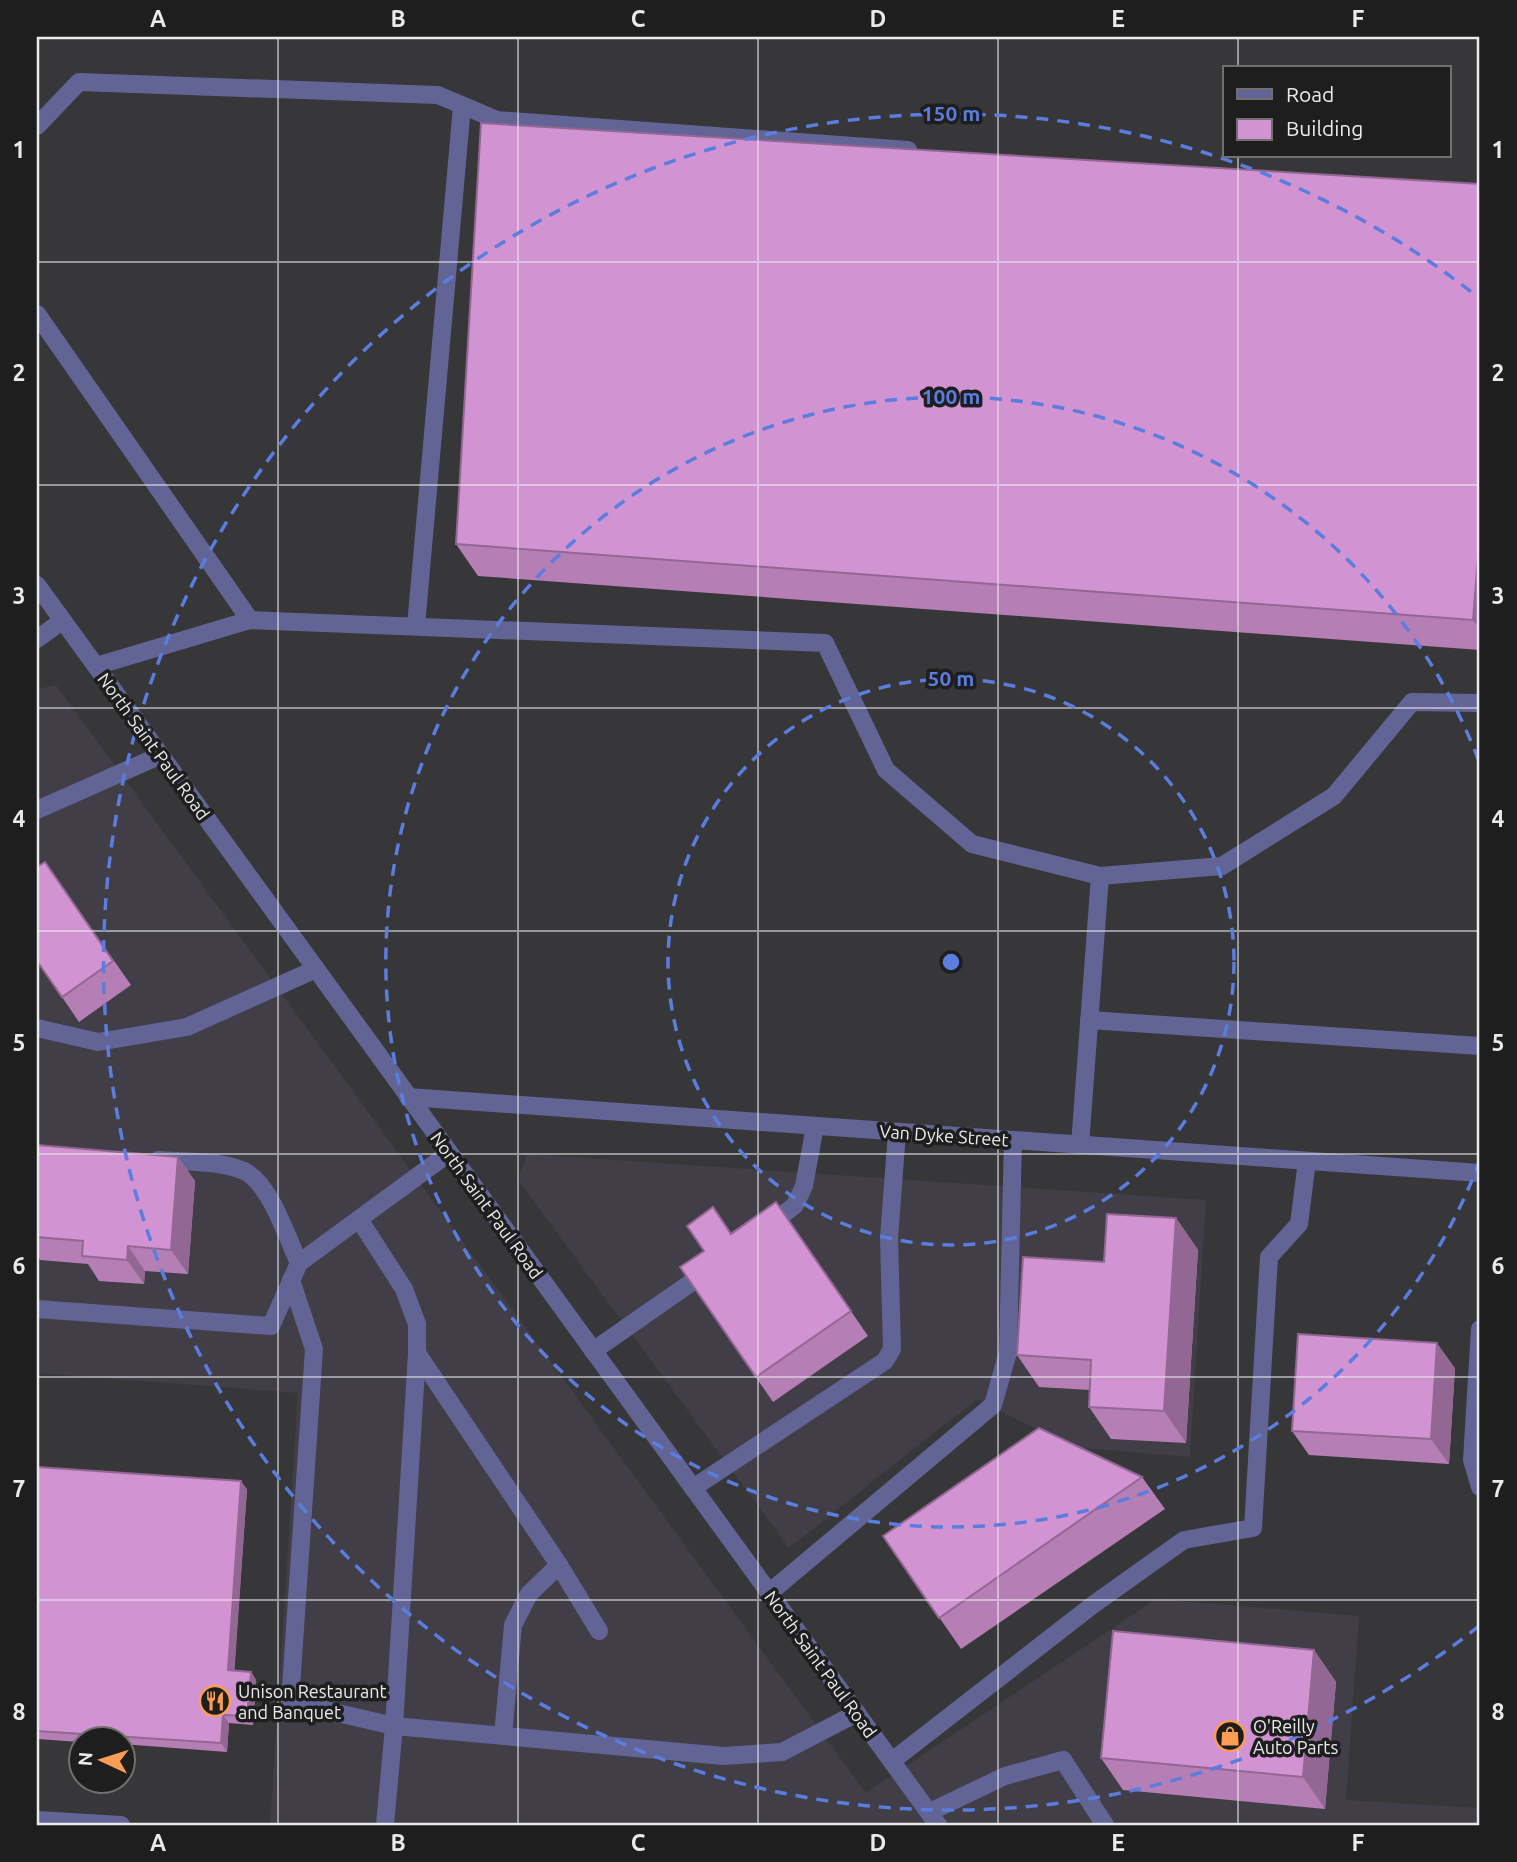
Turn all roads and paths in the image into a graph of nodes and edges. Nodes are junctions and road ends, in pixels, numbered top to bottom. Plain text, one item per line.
1 (462, 106) junction
2 (37, 125) edge
3 (926, 151) edge
4 (37, 314) edge
5 (37, 585) edge
6 (250, 620) junction
7 (62, 621) junction
8 (416, 626) junction
9 (37, 639) edge
10 (96, 666) junction
11 (1480, 703) edge
12 (161, 755) junction
13 (37, 810) edge
14 (1100, 876) junction
15 (316, 969) junction
16 (1089, 1020) junction
17 (37, 1028) edge
18 (1480, 1046) edge
19 (408, 1097) junction
20 (815, 1126) junction
21 (897, 1132) junction
22 (1013, 1140) junction
23 (1080, 1145) junction
24 (449, 1153) junction
25 (144, 1158) edge
26 (1307, 1161) junction
27 (1480, 1173) edge
28 (359, 1219) junction
29 (751, 1239) edge
30 (299, 1263) junction
31 (714, 1266) edge
32 (291, 1280) junction
33 (37, 1309) edge
34 (1480, 1329) edge
35 (593, 1351) junction
36 (417, 1353) junction
37 (1480, 1486) edge
38 (693, 1488) junction
39 (559, 1565) junction
40 (769, 1593) junction
41 (599, 1631) dead end
42 (857, 1713) junction
43 (394, 1726) junction
44 (503, 1736) junction
45 (892, 1760) junction
46 (934, 1819) edge
47 (37, 1820) edge
48 (121, 1825) edge
49 (385, 1825) edge
50 (1105, 1825) edge

1 - 2 street
1 - 3 street
1 - 8 street
4 - 6 street
5 - 7 street, North Saint Paul Road
6 - 8 street
6 - 10 street
7 - 9 street
7 - 10 street, North Saint Paul Road
8 - 14 street
10 - 12 street, North Saint Paul Road
11 - 14 street
12 - 13 street
12 - 15 street, North Saint Paul Road
14 - 16 street
15 - 17 street
15 - 19 street, North Saint Paul Road
16 - 18 street
16 - 23 street
19 - 20 street, Van Dyke Street
19 - 24 street, North Saint Paul Road
20 - 21 street, Van Dyke Street
20 - 29 street
21 - 22 street, Van Dyke Street
21 - 38 street
22 - 23 street, Van Dyke Street
22 - 40 street
23 - 26 street, Van Dyke Street
24 - 28 street
24 - 35 street, North Saint Paul Road
25 - 30 street
26 - 27 street, Van Dyke Street
26 - 45 street
28 - 30 street
28 - 36 street
30 - 32 street
31 - 35 street
32 - 33 street
32 - 43 street
34 - 37 street
35 - 38 street, North Saint Paul Road
36 - 39 street
36 - 43 street
38 - 40 street, North Saint Paul Road
39 - 41 street
39 - 44 street
40 - 42 street, North Saint Paul Road
42 - 44 street
42 - 45 street, North Saint Paul Road
43 - 44 street
43 - 49 street
45 - 46 street, North Saint Paul Road
46 - 50 street
47 - 48 street

